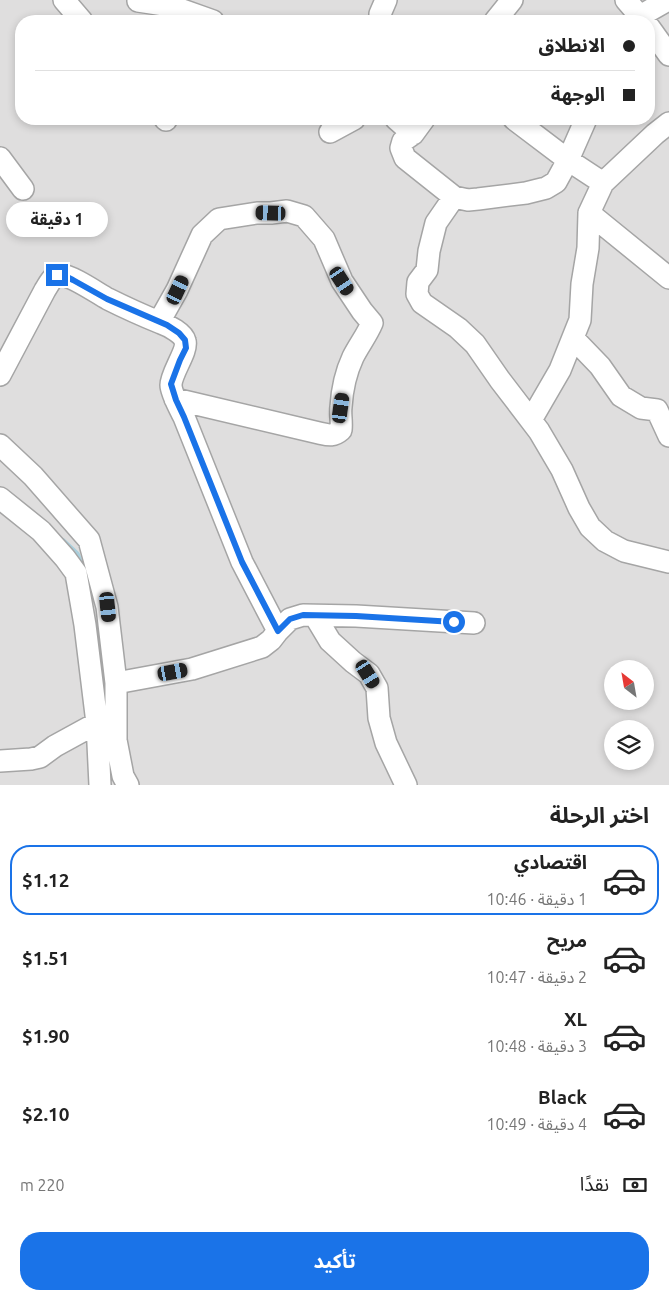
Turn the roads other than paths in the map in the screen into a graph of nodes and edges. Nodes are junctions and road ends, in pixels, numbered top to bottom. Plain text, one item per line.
1 (64, 0) edge
2 (386, 0) edge
3 (512, 0) edge
4 (626, 0) edge
5 (668, 0) edge
6 (138, 1) edge
7 (172, 3) edge
8 (77, 15) edge
9 (200, 15) edge
10 (380, 15) edge
11 (500, 15) edge
12 (638, 15) edge
13 (650, 15) edge
14 (655, 36) edge
15 (669, 54) edge
16 (669, 123) edge
17 (343, 125) edge
18 (522, 125) edge
19 (583, 125) edge
20 (418, 126) edge
21 (330, 132) dead end
22 (0, 158) edge
23 (568, 160) junction
24 (603, 183) junction
25 (23, 189) dead end
26 (454, 197) junction
27 (589, 213) junction
28 (669, 278) edge
29 (159, 322) junction
30 (573, 338) junction
31 (0, 374) edge
32 (176, 400) junction
33 (531, 420) junction
34 (669, 436) edge
35 (0, 445) edge
36 (0, 498) edge
37 (669, 562) edge
38 (315, 616) junction
39 (474, 623) dead end
40 (278, 631) junction
41 (116, 683) junction
42 (97, 723) junction
43 (0, 761) edge
44 (100, 785) edge
45 (128, 785) edge
46 (406, 785) edge

1 - 8 street
2 - 10 street
3 - 11 street
4 - 12 street
5 - 13 street
6 - 7 street
7 - 9 street
14 - 15 street
16 - 24 street
17 - 21 street
18 - 23 street
19 - 23 street
20 - 26 street
22 - 25 street
23 - 24 street
23 - 26 street
24 - 27 street
26 - 33 street
27 - 28 street
27 - 30 street
29 - 31 street
29 - 32 street
29 - 32 street
30 - 33 street
30 - 34 street
32 - 40 street
33 - 37 street
35 - 41 street
36 - 42 street
38 - 39 street
38 - 40 street
38 - 46 street
40 - 41 street
41 - 45 street
42 - 43 street
42 - 44 street

